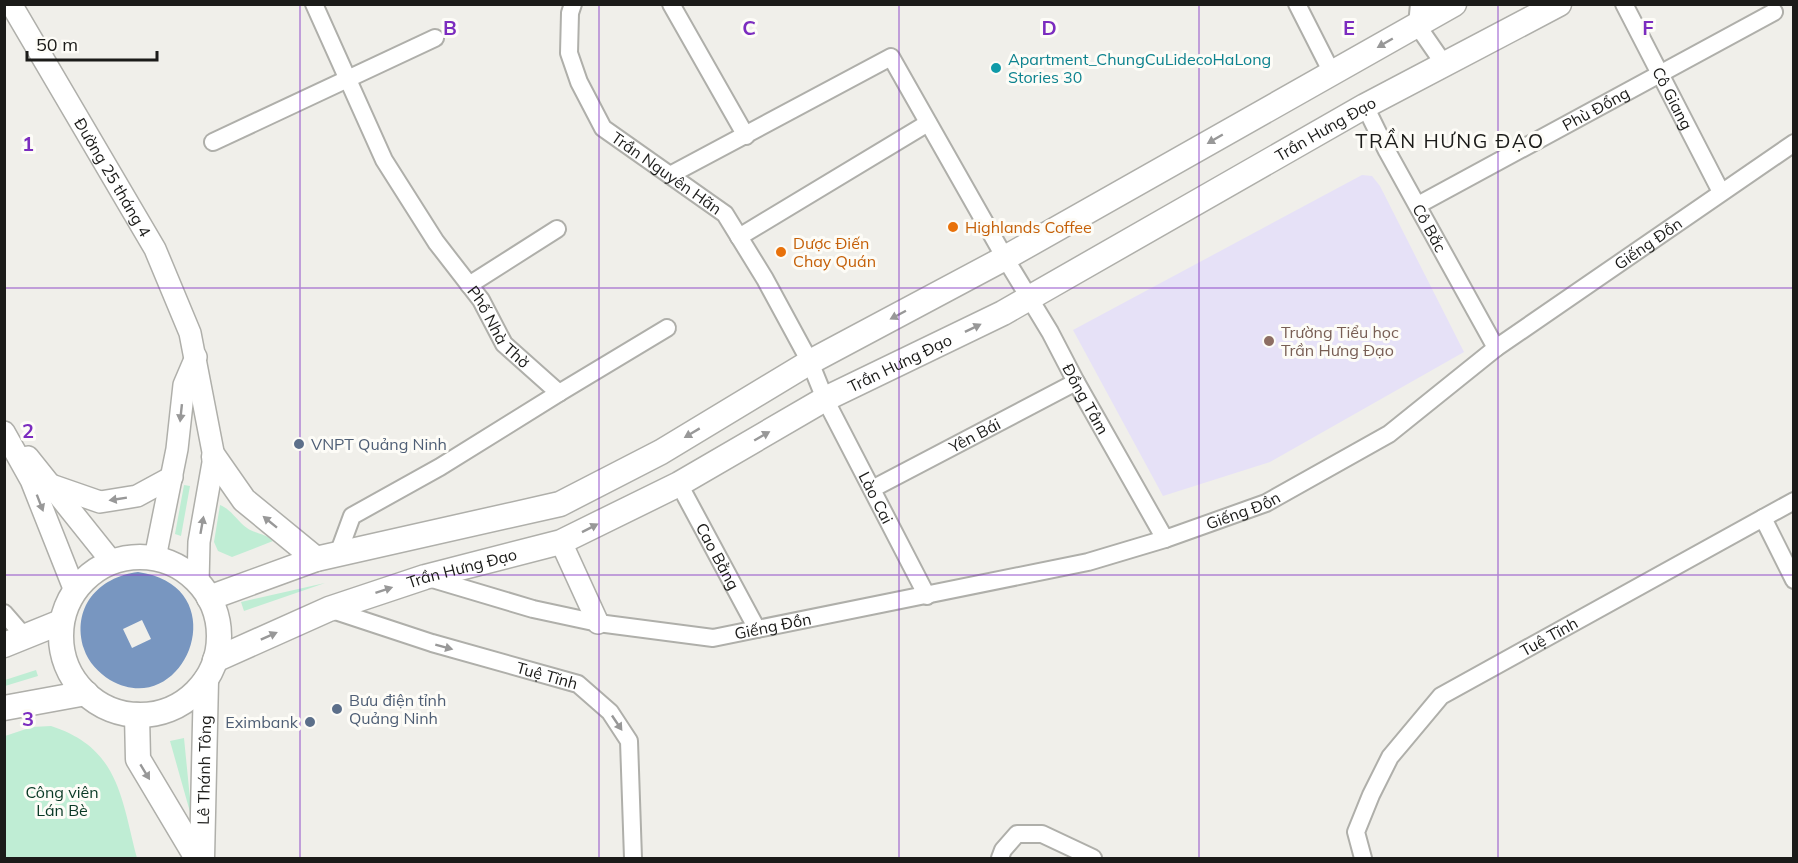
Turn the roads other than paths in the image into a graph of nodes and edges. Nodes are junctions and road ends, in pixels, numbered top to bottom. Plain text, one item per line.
1 (11, 4) edge
2 (314, 4) edge
3 (573, 4) edge
4 (671, 4) edge
5 (1297, 4) edge
6 (1454, 4) edge
7 (1559, 4) edge
8 (1624, 4) edge
9 (1774, 12) dead end
10 (1418, 15) edge
11 (435, 38) dead end
12 (1444, 64) junction
13 (1332, 73) junction
14 (1659, 74) junction
15 (347, 79) junction
16 (1365, 106) junction
17 (928, 123) junction
18 (746, 136) junction
19 (213, 142) dead end
20 (1794, 143) edge
21 (670, 175) junction
22 (1721, 192) junction
23 (1418, 205) junction
24 (557, 229) dead end
25 (739, 237) junction
26 (1005, 258) junction
27 (469, 285) junction
28 (1030, 298) junction
29 (667, 328) dead end
30 (1496, 348) junction
31 (196, 357) junction
32 (810, 362) junction
33 (1076, 382) junction
34 (559, 393) junction
35 (825, 399) junction
36 (4, 431) edge
37 (214, 457) junction
38 (171, 477) junction
39 (679, 484) junction
40 (51, 485) junction
41 (872, 489) junction
42 (1794, 501) edge
43 (1762, 518) junction
44 (1165, 539) junction
45 (561, 542) junction
46 (327, 556) junction
47 (155, 558) junction
48 (112, 562) junction
49 (425, 577) junction
50 (1794, 580) edge
51 (204, 590) junction
52 (75, 591) junction
53 (927, 596) junction
54 (329, 609) junction
55 (4, 613) edge
56 (61, 622) junction
57 (598, 624) junction
58 (757, 629) junction
59 (14, 640) edge
60 (210, 670) junction
61 (86, 693) junction
62 (4, 708) edge
63 (137, 715) junction
64 (197, 858) edge
65 (202, 858) edge
66 (633, 858) edge
67 (1000, 858) edge
68 (1093, 858) edge
69 (1363, 858) edge

1 - 31 street, Đường 25 tháng 4
2 - 15 street, Phố Nhà Thờ
3 - 21 street, Trần Nguyên Hãn
4 - 18 street
5 - 13 street
6 - 10 main road
7 - 12 main road, Trần Hưng Đạo
8 - 14 street, Cô Giang
9 - 14 street, Phù Đổng
10 - 12 street
10 -> 13 main road
11 - 15 street
12 - 16 main road, Trần Hưng Đạo
13 -> 26 main road
14 - 22 street, Cô Giang
14 - 23 street, Phù Đổng
15 - 19 street
15 - 27 street, Phố Nhà Thờ
16 - 23 street, Cô Bắc
16 - 28 main road, Trần Hưng Đạo
17 - 18 street, Đồng Tâm
17 - 25 street
17 - 26 street, Đồng Tâm
18 - 21 street
20 - 22 street, Giếng Đồn
21 - 25 street, Trần Nguyên Hãn
22 - 30 street, Giếng Đồn
23 - 30 street, Cô Bắc
24 - 27 street
25 - 32 street, Trần Nguyên Hãn
26 - 28 street, Đồng Tâm
26 -> 32 main road
27 - 34 street, Phố Nhà Thờ
28 - 33 street, Đồng Tâm
35 -> 28 main road, Trần Hưng Đạo
29 - 34 street
30 - 44 street, Giếng Đồn
31 - 37 street, Đường 25 tháng 4
31 -> 38 street
32 - 35 street, Trần Nguyên Hãn
32 -> 46 main road
33 - 41 street, Yên Bái
33 - 44 street, Đồng Tâm
34 - 46 street
39 -> 35 main road, Trần Hưng Đạo
35 - 41 street, Lào Cai
36 - 40 street
36 -> 52 street
46 -> 37 main road
51 -> 37 street, Đường 25 tháng 4
38 -> 40 street
38 - 47 street
45 -> 39 main road, Trần Hưng Đạo
39 - 58 street, Cao Bằng
40 - 48 street
41 - 53 street, Lào Cai
42 - 43 street, Tuệ Tĩnh
43 - 50 street
43 - 69 street, Tuệ Tĩnh
44 - 53 street, Giếng Đồn
45 - 49 main road, Trần Hưng Đạo
45 - 57 street
46 - 51 main road
47 - 48 main road
47 - 51 main road
48 - 52 main road
54 -> 49 main road, Trần Hưng Đạo
49 - 57 street, Giếng Đồn
51 - 60 main road
52 - 56 main road
53 - 58 street, Giếng Đồn
60 -> 54 main road, Trần Hưng Đạo
54 -> 66 street, Tuệ Tĩnh
55 - 59 street
56 - 59 main road
56 - 61 main road
57 - 58 street, Giếng Đồn
60 - 63 main road
60 - 65 main road, Lê Thánh Tông
61 - 62 main road
61 - 63 main road
63 -> 64 main road
67 - 68 street

